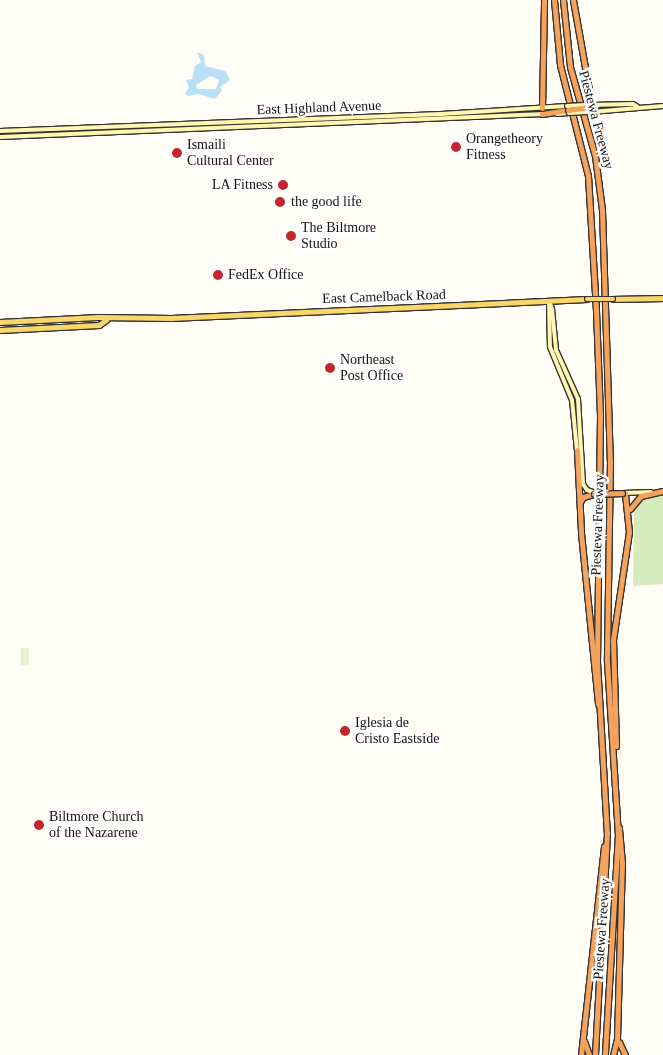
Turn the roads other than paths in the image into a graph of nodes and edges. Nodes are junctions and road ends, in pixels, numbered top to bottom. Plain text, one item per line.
1 (544, 0) edge
2 (554, 0) edge
3 (564, 0) edge
4 (573, 0) edge
5 (663, 106) edge
6 (590, 107) junction
7 (638, 107) junction
8 (542, 108) junction
9 (568, 110) junction
10 (542, 114) junction
11 (441, 116) junction
12 (398, 118) junction
13 (222, 122) junction
14 (223, 127) junction
15 (30, 130) junction
16 (0, 131) edge
17 (30, 136) junction
18 (0, 137) edge
19 (663, 298) edge
20 (548, 301) junction
21 (106, 320) junction
22 (0, 322) edge
23 (0, 330) edge
24 (577, 450) junction
25 (662, 491) edge
26 (624, 493) junction
27 (593, 494) junction
28 (586, 496) junction
29 (580, 505) junction
30 (630, 512) junction
31 (599, 706) junction
32 (613, 759) junction
33 (607, 823) junction
34 (618, 823) junction
35 (583, 1036) junction
36 (618, 1039) junction
37 (581, 1055) edge
38 (589, 1055) edge
39 (595, 1055) edge
40 (604, 1055) edge
41 (613, 1055) edge
42 (624, 1055) edge

1 - 8 highway
2 - 31 highway, Piestewa Freeway
3 - 32 highway, Piestewa Freeway
4 - 6 highway
5 - 7 main road
6 - 7 main road
6 - 7 main road
6 - 9 highway, bridge
8 - 9 main road, East Highland Avenue
8 - 10 main road
8 - 11 main road, East Highland Avenue
9 - 10 highway
10 - 11 main road, East Highland Avenue
11 - 12 main road, East Highland Avenue
12 - 13 main road, East Highland Avenue
12 - 14 main road, East Highland Avenue
13 - 14 main road
13 - 15 main road, East Highland Avenue
14 - 17 main road, East Highland Avenue
15 - 16 main road, East Highland Avenue
15 - 17 main road
17 - 18 main road, East Highland Avenue
19 - 20 main road, East Camelback Road, bridge
20 - 21 main road, East Camelback Road
20 - 24 main road
20 - 27 main road
21 - 22 main road, East Camelback Road
21 - 23 main road, East Camelback Road
24 - 28 main road
24 - 29 highway
25 - 26 main road
25 - 30 highway
26 - 27 highway, bridge
26 - 30 highway
27 - 28 highway
28 - 29 highway
29 - 31 highway
30 - 32 highway
31 - 33 highway, Piestewa Freeway
32 - 34 highway, Piestewa Freeway
33 - 35 highway
33 - 39 highway, Piestewa Freeway
34 - 36 highway
34 - 40 highway, Piestewa Freeway
35 - 37 highway
35 - 38 highway
36 - 41 highway
36 - 42 highway

